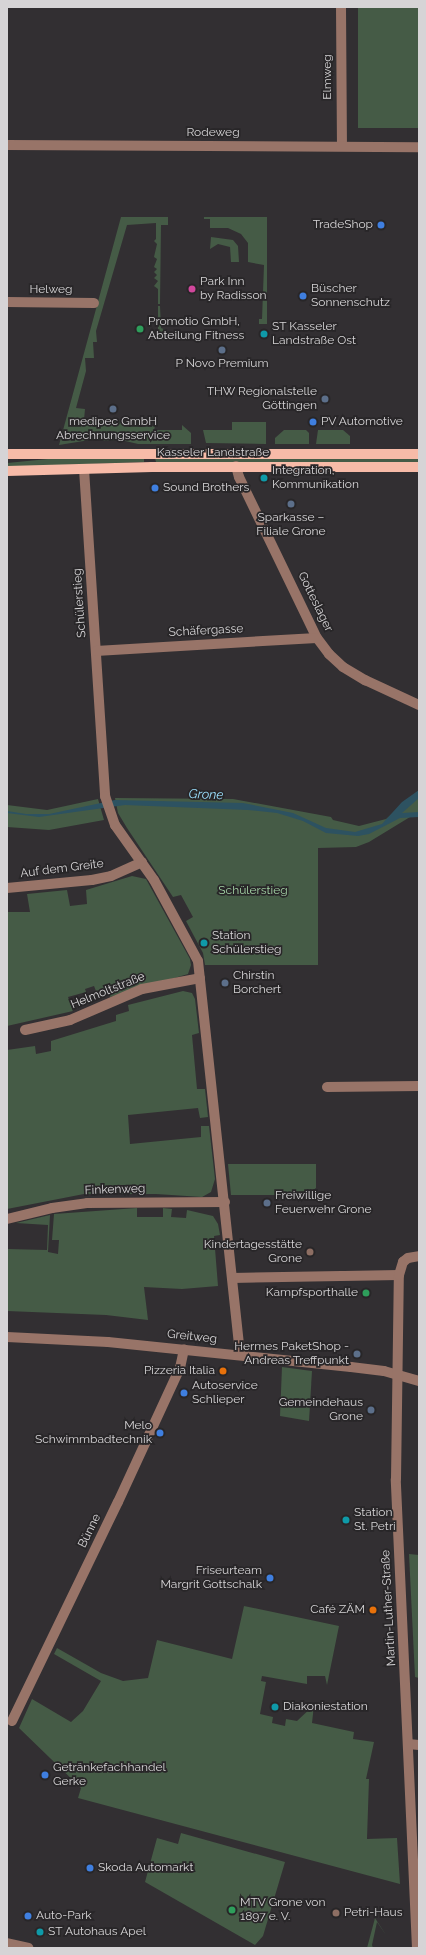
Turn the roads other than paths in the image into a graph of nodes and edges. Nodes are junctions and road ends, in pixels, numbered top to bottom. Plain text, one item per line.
1 (341, 7) edge
2 (7, 145) edge
3 (342, 146) junction
4 (419, 147) edge
5 (7, 302) edge
6 (94, 303) dead end
7 (7, 454) edge
8 (419, 454) edge
9 (236, 466) junction
10 (419, 467) edge
11 (84, 469) junction
12 (7, 471) edge
13 (317, 638) junction
14 (96, 651) junction
15 (419, 705) edge
16 (142, 862) junction
17 (7, 888) edge
18 (200, 978) junction
19 (25, 1030) dead end
20 (419, 1086) edge
21 (327, 1087) dead end
22 (225, 1202) junction
23 (7, 1219) edge
24 (419, 1256) edge
25 (400, 1271) junction
26 (232, 1278) junction
27 (7, 1337) edge
28 (184, 1349) junction
29 (240, 1355) junction
30 (397, 1375) junction
31 (419, 1381) edge
32 (12, 1721) dead end
33 (408, 1744) junction
34 (419, 1745) edge
35 (7, 1943) edge
36 (28, 1948) edge
37 (417, 1948) edge

1 - 3 street, Elmweg
2 - 3 street, Rodeweg
3 - 4 street, Rodeweg
5 - 6 street, Helweg
7 - 8 main road, Kasseler Landstraße
9 - 10 main road, Kasseler Landstraße
9 - 11 main road, Kasseler Landstraße
9 - 13 street, Gotteslager
11 - 12 main road, Kasseler Landstraße
11 - 14 street, Schülerstieg
13 - 14 street, Schäfergasse
13 - 15 street, Gotteslager
14 - 16 street, Schülerstieg
16 - 17 street, Auf dem Greite
16 - 18 street, Schülerstieg
18 - 19 street, Helmoltstraße
18 - 22 street, Schülerstieg
20 - 21 street
22 - 23 street, Finkenweg
22 - 26 street, Schülerstieg
24 - 25 street
25 - 26 street
25 - 30 street, Martin-Luther-Straße
26 - 29 street, Schülerstieg
27 - 28 street, Greitweg
28 - 29 street, Greitweg
28 - 32 street, Bünne
29 - 30 street, Greitweg
30 - 31 street, Greitweg
30 - 33 street, Martin-Luther-Straße
33 - 34 street
33 - 37 street, Martin-Luther-Straße
35 - 36 street

